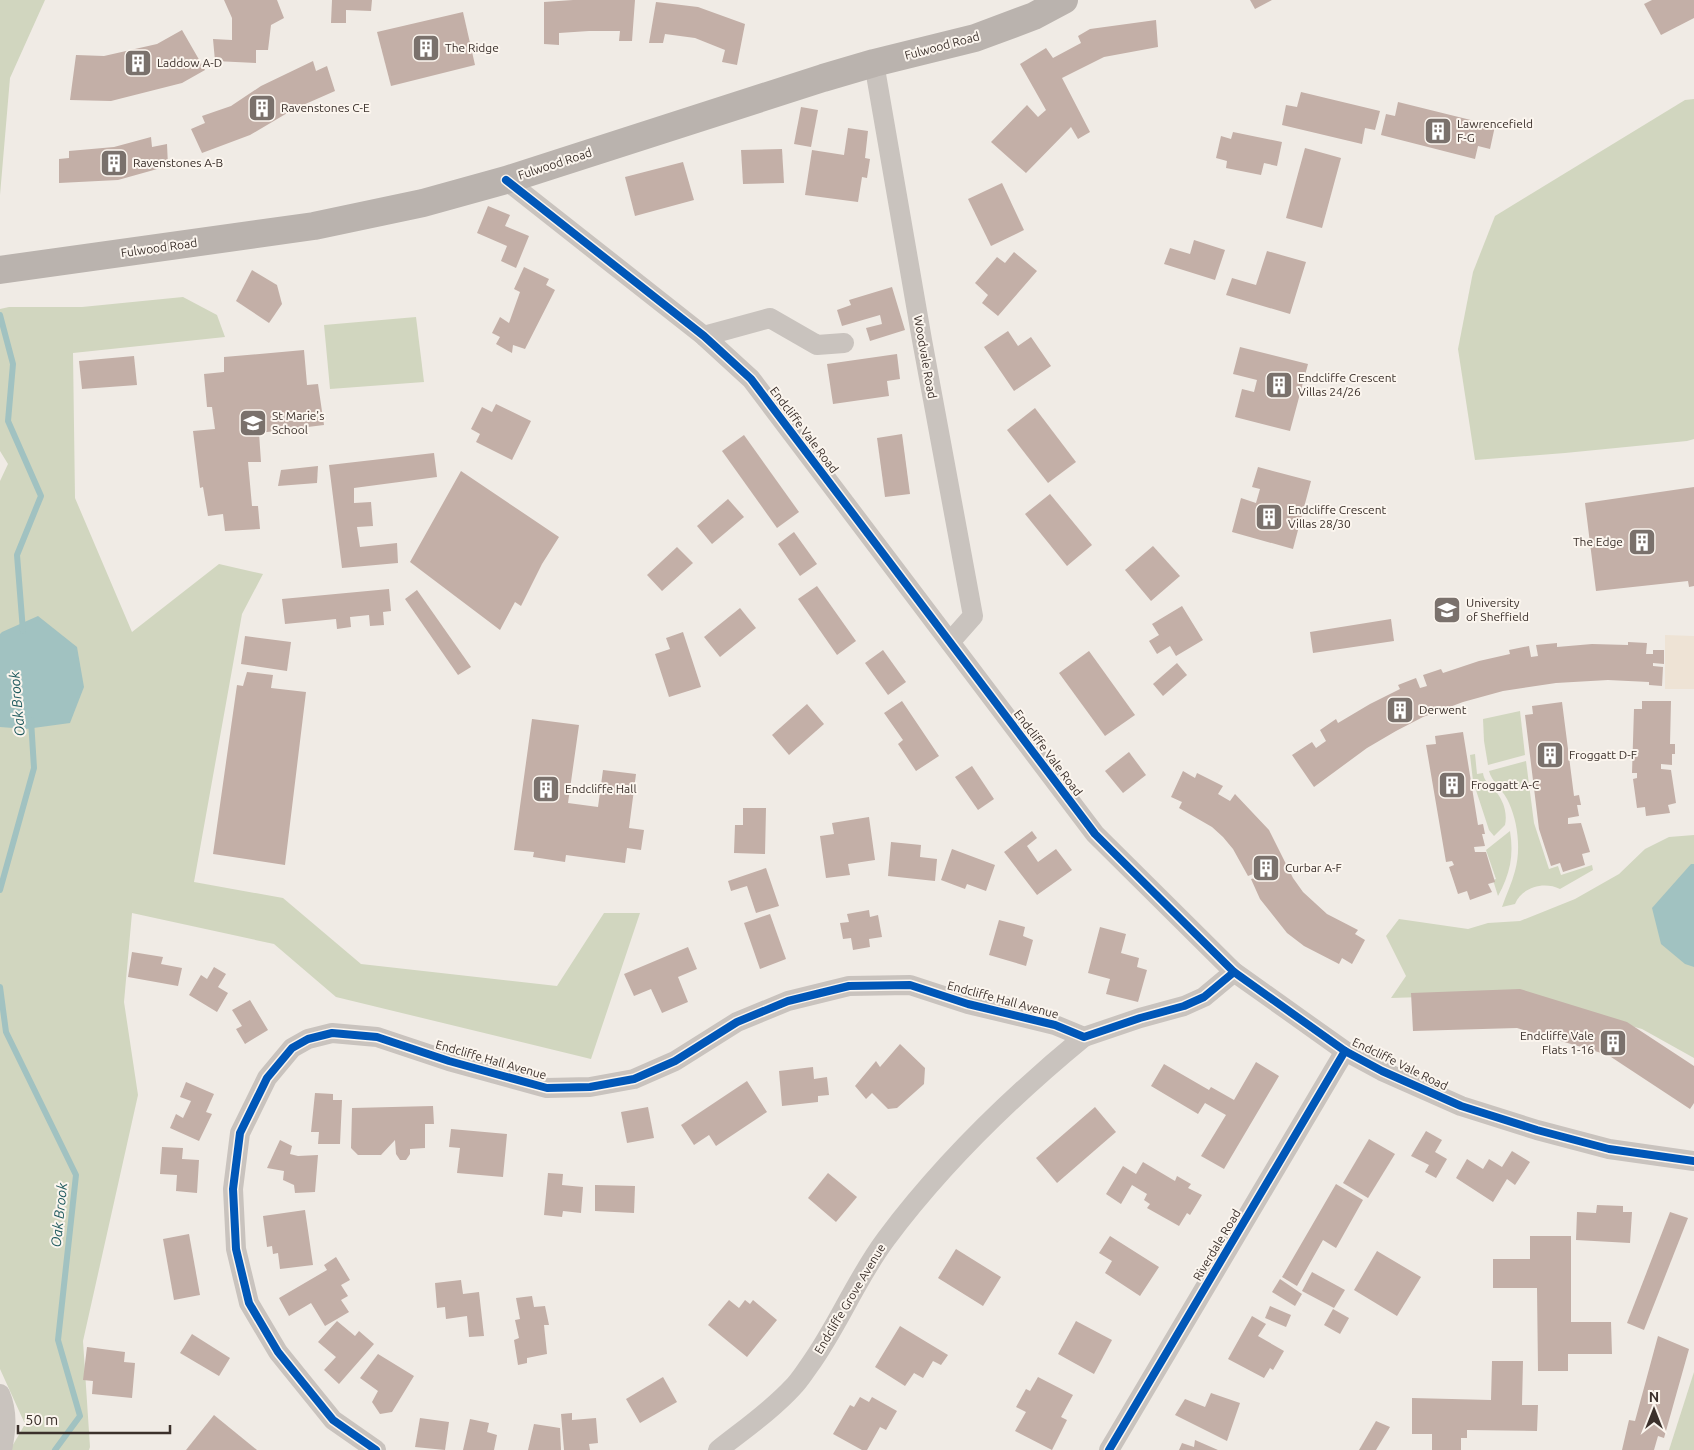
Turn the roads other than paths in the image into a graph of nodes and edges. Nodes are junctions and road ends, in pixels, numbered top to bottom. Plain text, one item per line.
1 (1064, 0) edge
2 (874, 63) junction
3 (506, 180) junction
4 (0, 270) edge
5 (704, 336) junction
6 (844, 343) dead end
7 (950, 642) junction
8 (1234, 972) junction
9 (1084, 1037) junction
10 (1345, 1051) junction
11 (1694, 1160) edge
12 (0, 1394) edge
13 (2, 1450) edge
14 (376, 1450) edge
15 (718, 1450) edge
16 (1109, 1450) edge

1 - 2 street, Fulwood Road
2 - 3 street, Fulwood Road
2 - 7 street, Woodvale Road
3 - 4 street, Fulwood Road
3 - 5 street, Endcliffe Vale Road
5 - 6 street
5 - 7 street, Endcliffe Vale Road
7 - 8 street, Endcliffe Vale Road
8 - 9 street
8 - 10 street, Endcliffe Vale Road
9 - 14 street, Endcliffe Hall Avenue
9 - 15 street, Endcliffe Grove Avenue
10 - 11 street, Endcliffe Vale Road
10 - 16 street, Riverdale Road
12 - 13 street

